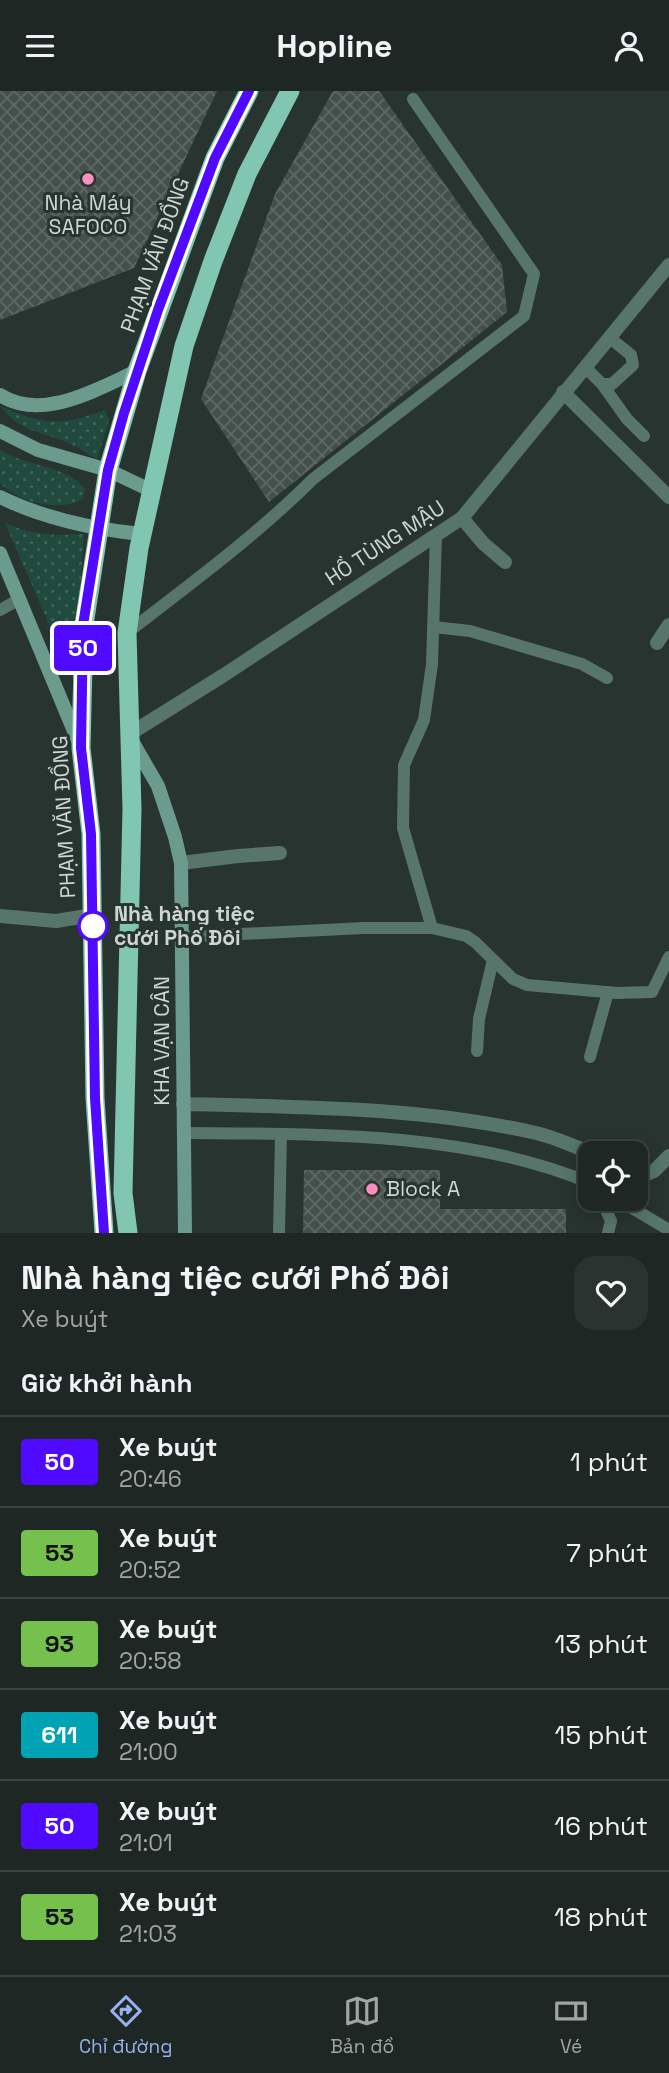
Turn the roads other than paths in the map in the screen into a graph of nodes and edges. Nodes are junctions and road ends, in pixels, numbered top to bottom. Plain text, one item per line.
1 (249, 91) edge
2 (290, 91) edge
3 (413, 99) dead end
4 (669, 265) edge
5 (610, 338) junction
6 (585, 367) junction
7 (137, 371) junction
8 (602, 384) junction
9 (563, 392) junction
10 (0, 395) edge
11 (0, 431) edge
12 (644, 436) dead end
13 (108, 470) junction
14 (150, 490) junction
15 (0, 497) edge
16 (669, 497) edge
17 (462, 517) junction
18 (97, 529) junction
19 (141, 534) junction
20 (436, 535) junction
21 (0, 553) edge
22 (505, 562) dead end
23 (18, 600) junction
24 (0, 610) edge
25 (669, 625) edge
26 (434, 627) junction
27 (127, 633) junction
28 (657, 643) dead end
29 (607, 678) dead end
30 (128, 735) junction
31 (81, 748) junction
32 (280, 853) dead end
33 (181, 863) junction
34 (93, 915) junction
35 (0, 916) edge
36 (432, 928) junction
37 (183, 937) junction
38 (669, 957) edge
39 (494, 960) junction
40 (664, 980) edge
41 (608, 992) junction
42 (477, 1051) dead end
43 (590, 1057) dead end
44 (183, 1104) junction
45 (183, 1133) junction
46 (281, 1135) junction
47 (578, 1148) edge
48 (669, 1156) edge
49 (648, 1174) edge
50 (578, 1178) edge
51 (606, 1211) edge
52 (637, 1211) edge
53 (669, 1230) edge
54 (104, 1233) edge
55 (128, 1233) edge
56 (185, 1233) edge
57 (279, 1233) edge
58 (608, 1233) edge

1 - 7 highway, PHẠM VĂN ĐỒNG
2 - 14 highway
3 - 27 lane
4 - 5 street, HỒ TÙNG MẬU
5 - 6 street, HỒ TÙNG MẬU
5 - 8 lane
6 - 8 lane
6 - 9 street, HỒ TÙNG MẬU
7 - 10 main road
7 - 13 highway, PHẠM VĂN ĐỒNG
8 - 12 lane
9 - 16 street
9 - 17 street, HỒ TÙNG MẬU
11 - 13 main road
13 - 14 main road
13 - 18 highway, PHẠM VĂN ĐỒNG
14 - 19 highway
15 - 18 main road
17 - 20 street, HỒ TÙNG MẬU
17 - 22 street
18 - 19 main road
18 - 31 highway, PHẠM VĂN ĐỒNG
19 - 27 highway
20 - 26 lane
20 - 30 street, HỒ TÙNG MẬU
21 - 23 main road
23 - 24 lane
23 - 31 main road
25 - 28 street
26 - 29 lane
26 - 36 lane
27 - 30 highway
30 - 33 main road, KHA VẠN CÂN
30 - 55 highway
31 - 34 highway, PHẠM VĂN ĐỒNG
32 - 33 street
33 - 37 main road, KHA VẠN CÂN
34 - 35 street
34 - 54 highway, PHẠM VĂN ĐỒNG
36 - 37 lane
36 - 39 lane
37 - 44 main road, KHA VẠN CÂN
38 - 40 lane
39 - 41 lane
39 - 42 lane
40 - 41 lane
41 - 43 lane
44 - 45 main road, KHA VẠN CÂN
44 - 47 street
45 - 46 lane
45 - 56 main road, KHA VẠN CÂN
46 - 50 lane
46 - 57 lane
48 - 49 street
51 - 58 lane
52 - 53 lane

